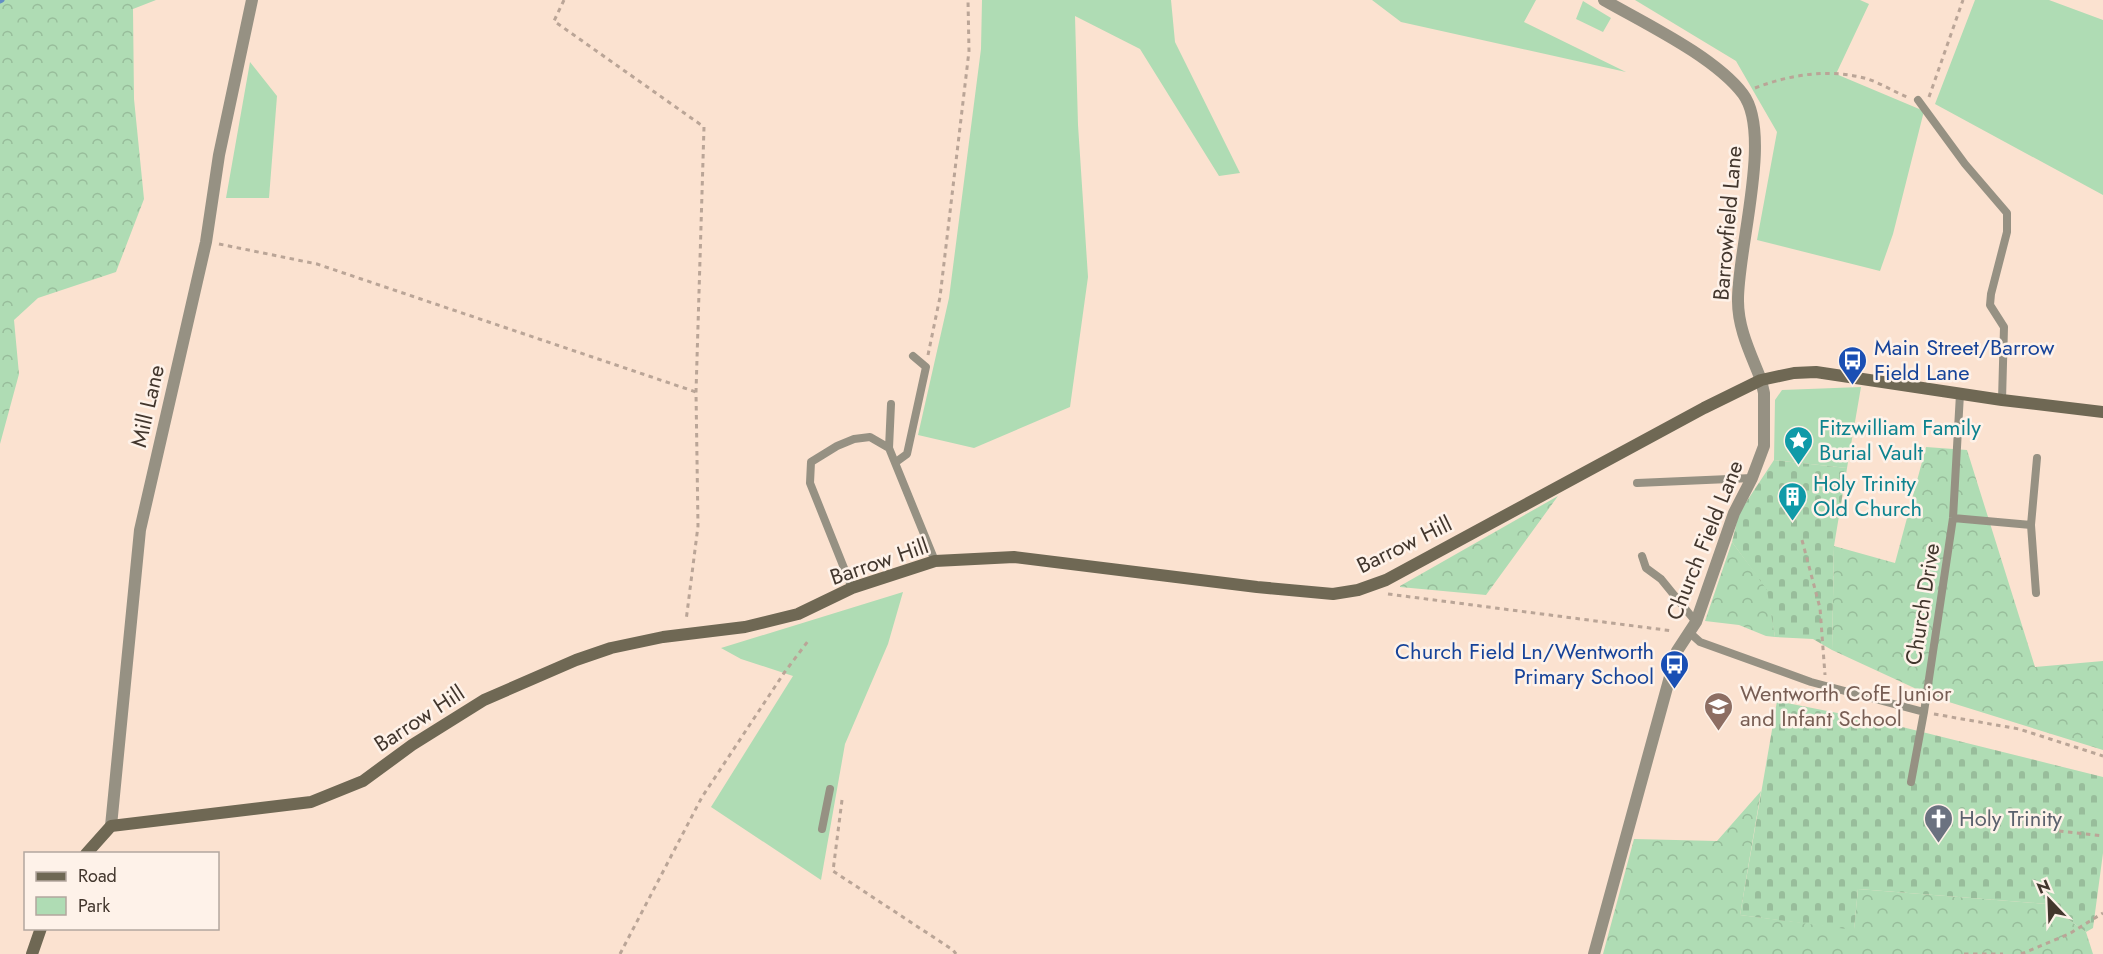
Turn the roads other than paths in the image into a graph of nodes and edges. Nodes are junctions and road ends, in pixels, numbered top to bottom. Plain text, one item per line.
1 (252, 0) edge
2 (1604, 0) edge
3 (1918, 100) road end
4 (913, 356) dead end
5 (1761, 380) junction
6 (1960, 394) junction
7 (2002, 400) junction
8 (891, 404) dead end
9 (2103, 412) edge
10 (889, 448) junction
11 (2037, 458) dead end
12 (896, 462) junction
13 (1752, 478) junction
14 (1637, 483) dead end
15 (1953, 518) junction
16 (2031, 525) junction
17 (1642, 556) dead end
18 (935, 561) junction
19 (852, 588) junction
20 (2036, 593) dead end
21 (1693, 627) junction
22 (1924, 712) junction
23 (1911, 782) dead end
24 (830, 789) road end
25 (111, 826) junction
26 (822, 829) dead end
27 (88, 852) edge
28 (40, 930) edge
29 (32, 954) edge
30 (1594, 954) edge

1 - 25 street, Mill Lane
2 - 5 street, Barrowfield Lane
3 - 7 lane
4 - 12 lane
5 - 6 main road, Barrow Hill
5 - 13 street, Church Field Lane
5 - 18 main road, Barrow Hill
6 - 7 main road, Barrow Hill
6 - 15 lane, Church Drive
7 - 9 main road, Barrow Hill
8 - 10 lane
10 - 12 lane
10 - 19 lane
11 - 16 lane
12 - 18 lane
13 - 14 lane
13 - 21 street, Church Field Lane
15 - 16 lane
15 - 22 lane, Church Drive
16 - 20 lane
17 - 21 lane
18 - 19 main road, Barrow Hill
19 - 25 main road, Barrow Hill
21 - 22 lane
21 - 30 street, Church Field Lane
22 - 23 lane, Church Drive
24 - 26 lane
25 - 27 main road
28 - 29 main road

